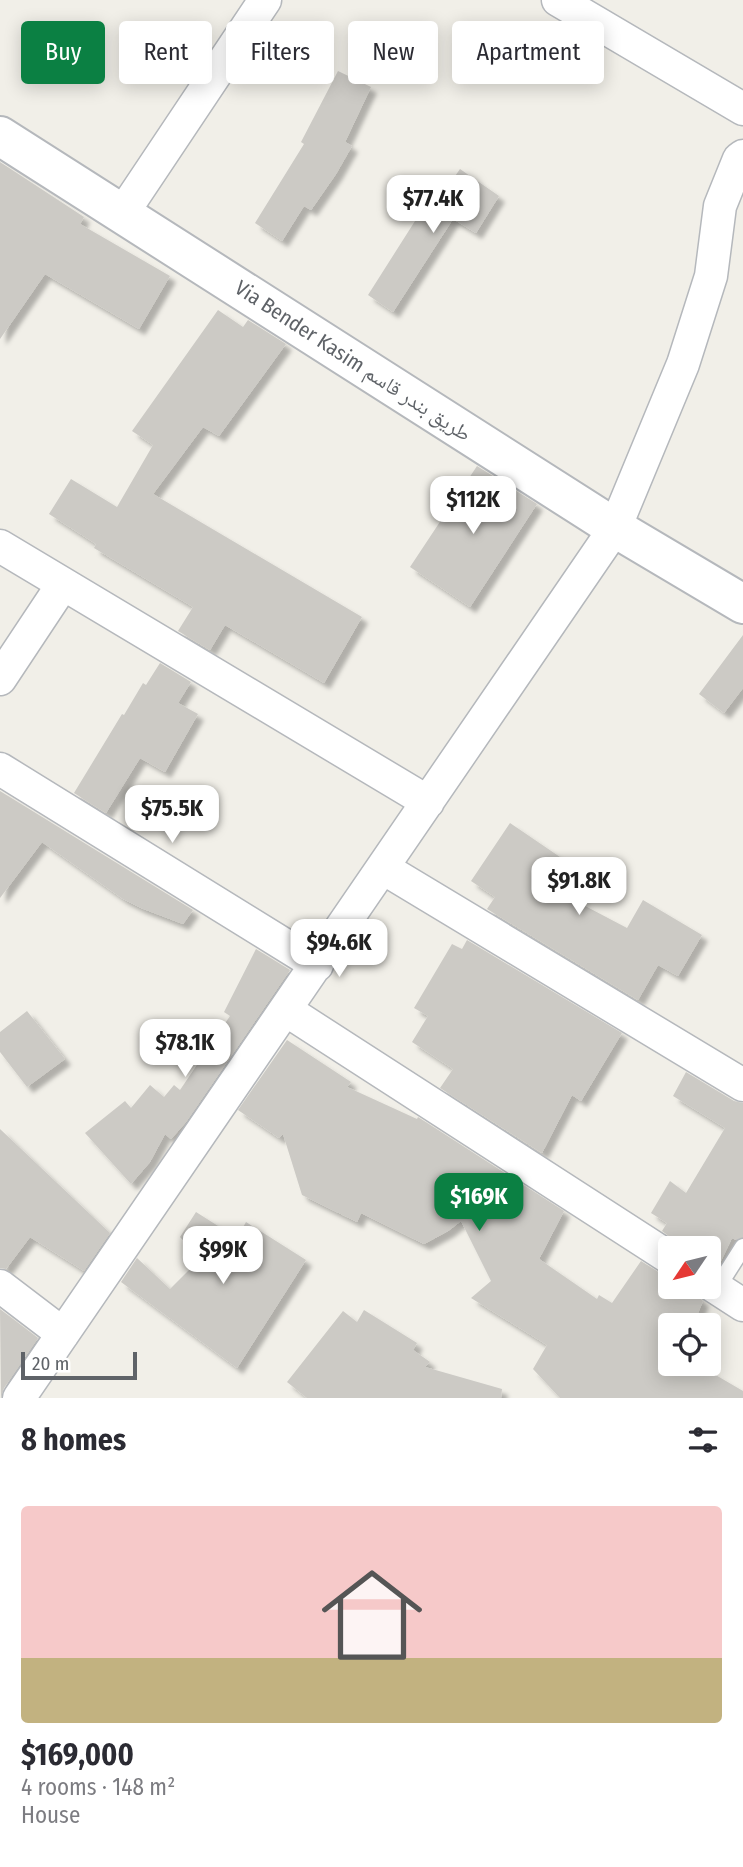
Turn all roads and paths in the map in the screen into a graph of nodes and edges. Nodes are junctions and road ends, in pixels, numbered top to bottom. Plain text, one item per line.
1 (265, 0) edge
2 (558, 0) edge
3 (743, 109) edge
4 (0, 136) edge
5 (743, 156) edge
6 (122, 214) junction
7 (615, 528) junction
8 (0, 546) edge
9 (63, 583) junction
10 (743, 604) edge
11 (0, 679) edge
12 (0, 769) edge
13 (428, 802) junction
14 (383, 868) junction
15 (317, 965) junction
16 (286, 1010) junction
17 (743, 1085) edge
18 (743, 1247) edge
19 (658, 1250) edge
20 (721, 1275) edge
21 (0, 1286) edge
22 (721, 1290) edge
23 (743, 1305) edge
24 (63, 1334) junction
25 (19, 1398) edge

1 - 6 street
2 - 3 street
4 - 6 street, Via Bender Kasim طريق بندر قاسم
5 - 7 street
6 - 7 street, Via Bender Kasim طريق بندر قاسم
7 - 10 street, Via Bender Kasim طريق بندر قاسم
7 - 13 street
8 - 9 street
9 - 11 street
9 - 13 street
12 - 15 street
13 - 14 street
14 - 15 street
14 - 17 street
15 - 16 street
16 - 19 street
16 - 24 street
18 - 20 lane
21 - 24 street
22 - 23 street
24 - 25 street

